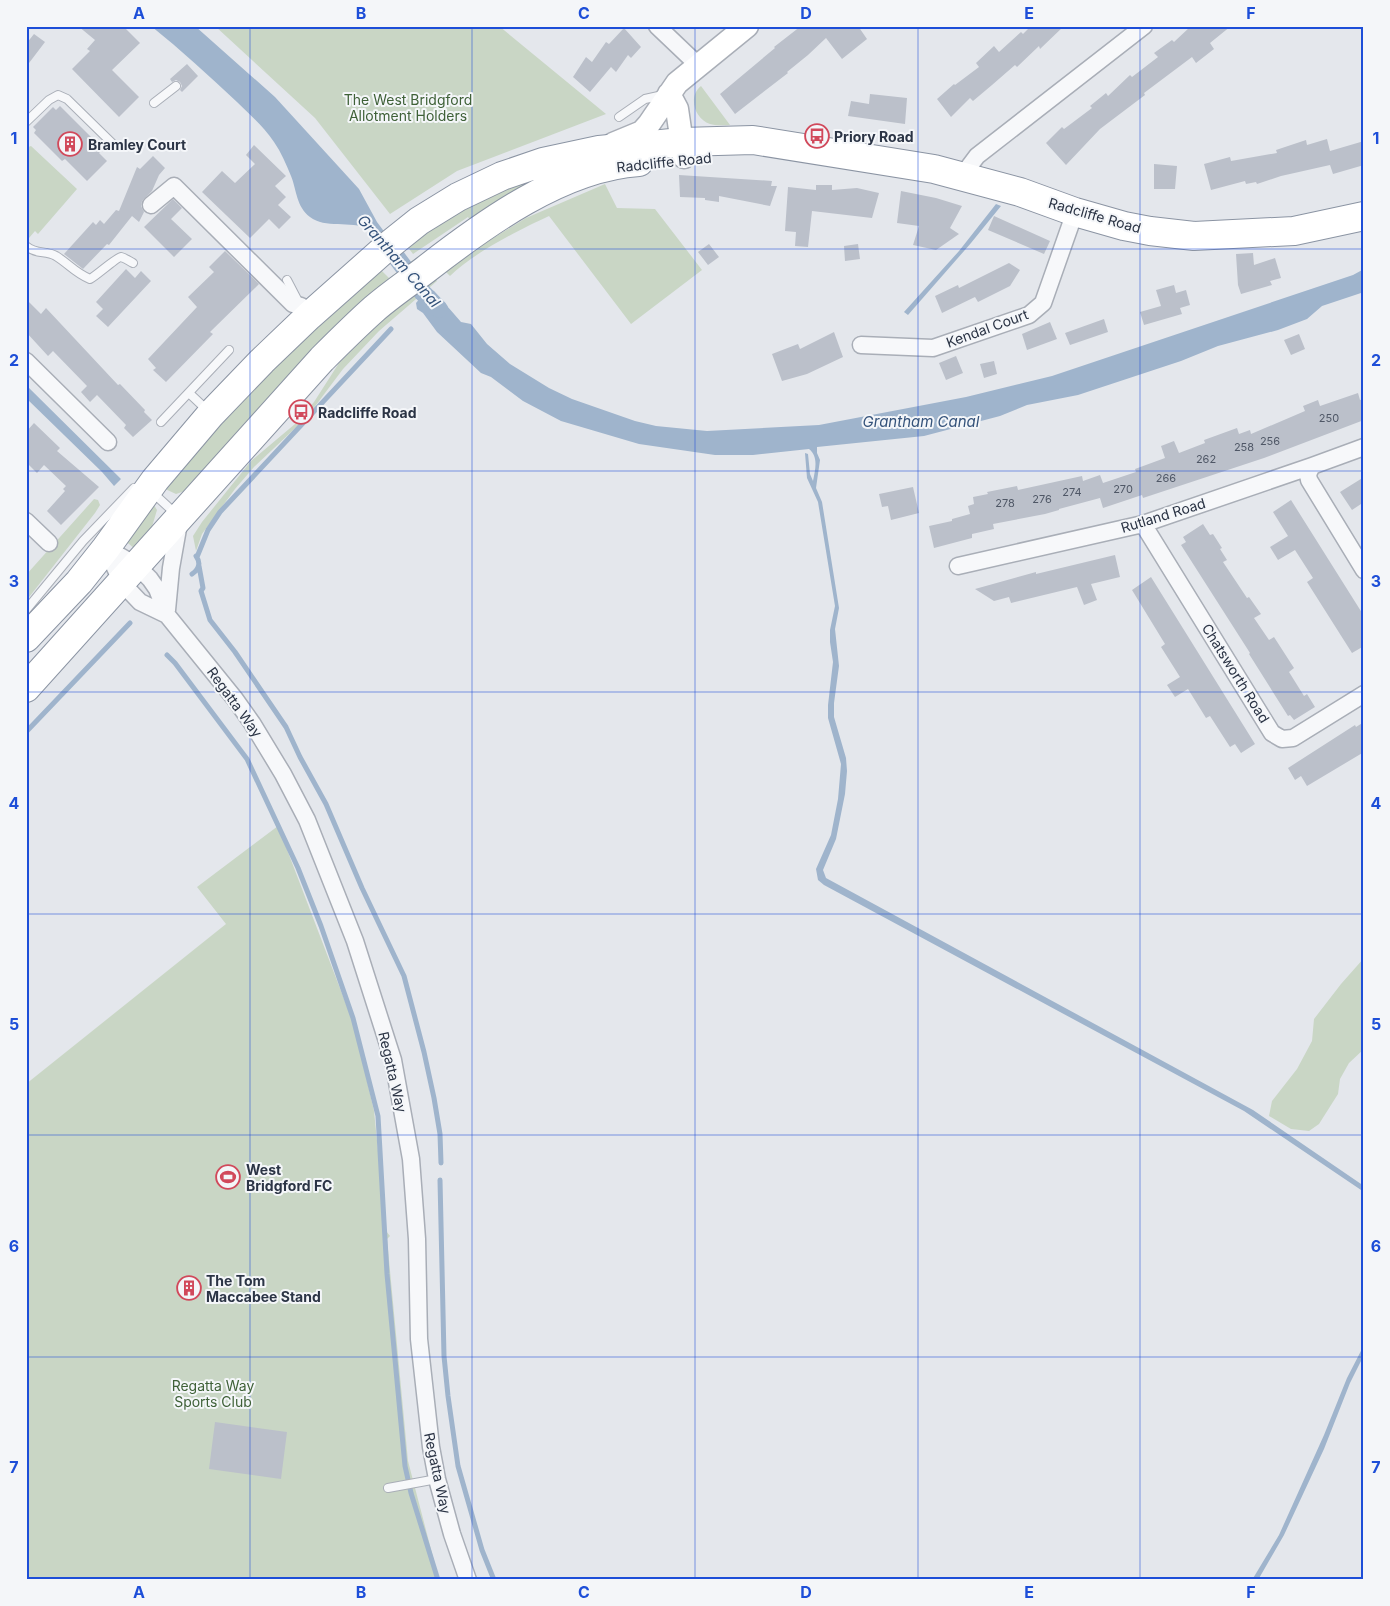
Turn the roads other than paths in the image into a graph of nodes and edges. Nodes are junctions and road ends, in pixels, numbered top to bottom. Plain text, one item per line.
1 (658, 26) edge
2 (747, 26) edge
3 (1144, 26) edge
4 (698, 65) junction
5 (176, 86) dead end
6 (669, 94) junction
7 (154, 103) dead end
8 (619, 117) dead end
9 (26, 122) edge
10 (114, 145) dead end
11 (683, 149) junction
12 (599, 150) junction
13 (962, 176) junction
14 (151, 205) dead end
15 (1075, 212) junction
16 (1364, 216) edge
17 (26, 246) edge
18 (133, 263) dead end
19 (287, 280) dead end
20 (305, 311) junction
21 (861, 345) dead end
22 (229, 350) dead end
23 (26, 361) edge
24 (189, 393) junction
25 (211, 414) junction
26 (161, 422) dead end
27 (108, 442) dead end
28 (1364, 447) edge
29 (1312, 466) junction
30 (151, 478) junction
31 (180, 518) junction
32 (26, 521) edge
33 (1143, 524) junction
34 (49, 543) dead end
35 (106, 548) junction
36 (958, 566) dead end
37 (1364, 570) edge
38 (129, 574) junction
39 (26, 610) edge
40 (167, 615) junction
41 (26, 638) edge
42 (64, 647) junction
43 (26, 668) edge
44 (26, 688) edge
45 (1364, 694) edge
46 (437, 1479) junction
47 (388, 1488) dead end
48 (468, 1580) edge

1 - 4 street
2 - 4 street
3 - 13 street
4 - 6 street
5 - 7 lane
6 - 8 lane
6 - 11 street
6 - 12 street
9 - 10 lane
11 - 12 highway, Radcliffe Road
11 - 13 highway, Radcliffe Road
11 - 31 highway, Radcliffe Road
12 - 20 highway, Radcliffe Road
13 - 15 highway, Radcliffe Road
14 - 20 street
15 - 16 highway, Radcliffe Road
15 - 21 street, Kendal Court
17 - 18 lane
19 - 20 lane
20 - 25 highway, Radcliffe Road
22 - 24 lane
23 - 27 street
24 - 25 lane
24 - 26 lane
25 - 30 highway, Radcliffe Road
28 - 29 street, Rutland Road
29 - 33 street, Rutland Road
29 - 37 street
30 - 31 lane
30 - 35 highway, Radcliffe Road
30 - 39 lane, Radcliffe Road
31 - 38 highway, Radcliffe Road
31 - 40 street
32 - 34 street
33 - 36 street, Rutland Road
33 - 45 street, Chatsworth Road
35 - 38 street, Regatta Way
35 - 38 street, Regatta Way
35 - 41 highway, Radcliffe Road
38 - 40 street, Regatta Way
38 - 40 street, Regatta Way
38 - 42 highway, Radcliffe Road
40 - 46 street, Regatta Way
42 - 43 street
42 - 44 highway, Radcliffe Road
46 - 47 lane
46 - 48 street, Regatta Way

